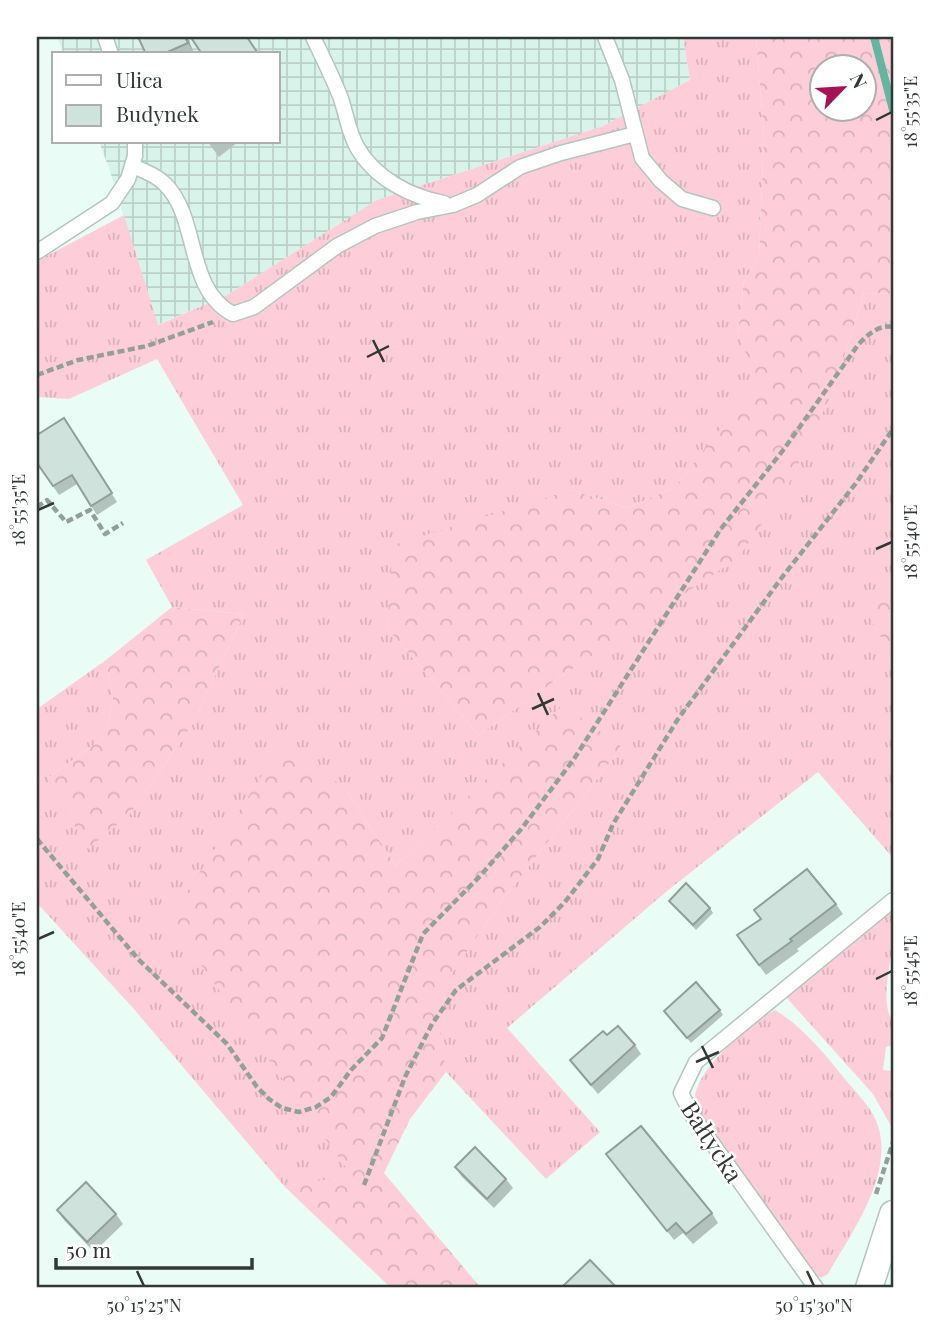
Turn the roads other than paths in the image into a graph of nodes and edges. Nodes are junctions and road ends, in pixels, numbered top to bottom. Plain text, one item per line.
1 (313, 37) edge
2 (605, 37) edge
3 (635, 134) junction
4 (135, 144) edge
5 (132, 166) junction
6 (453, 205) junction
7 (713, 208) dead end
8 (37, 252) edge
9 (893, 900) edge
10 (893, 1214) edge
11 (816, 1288) edge
12 (869, 1288) edge

1 - 6 lane
2 - 3 lane
3 - 6 lane
3 - 7 lane
4 - 5 lane
5 - 6 lane
5 - 8 lane
9 - 11 lane, Bałtycka
10 - 12 street

